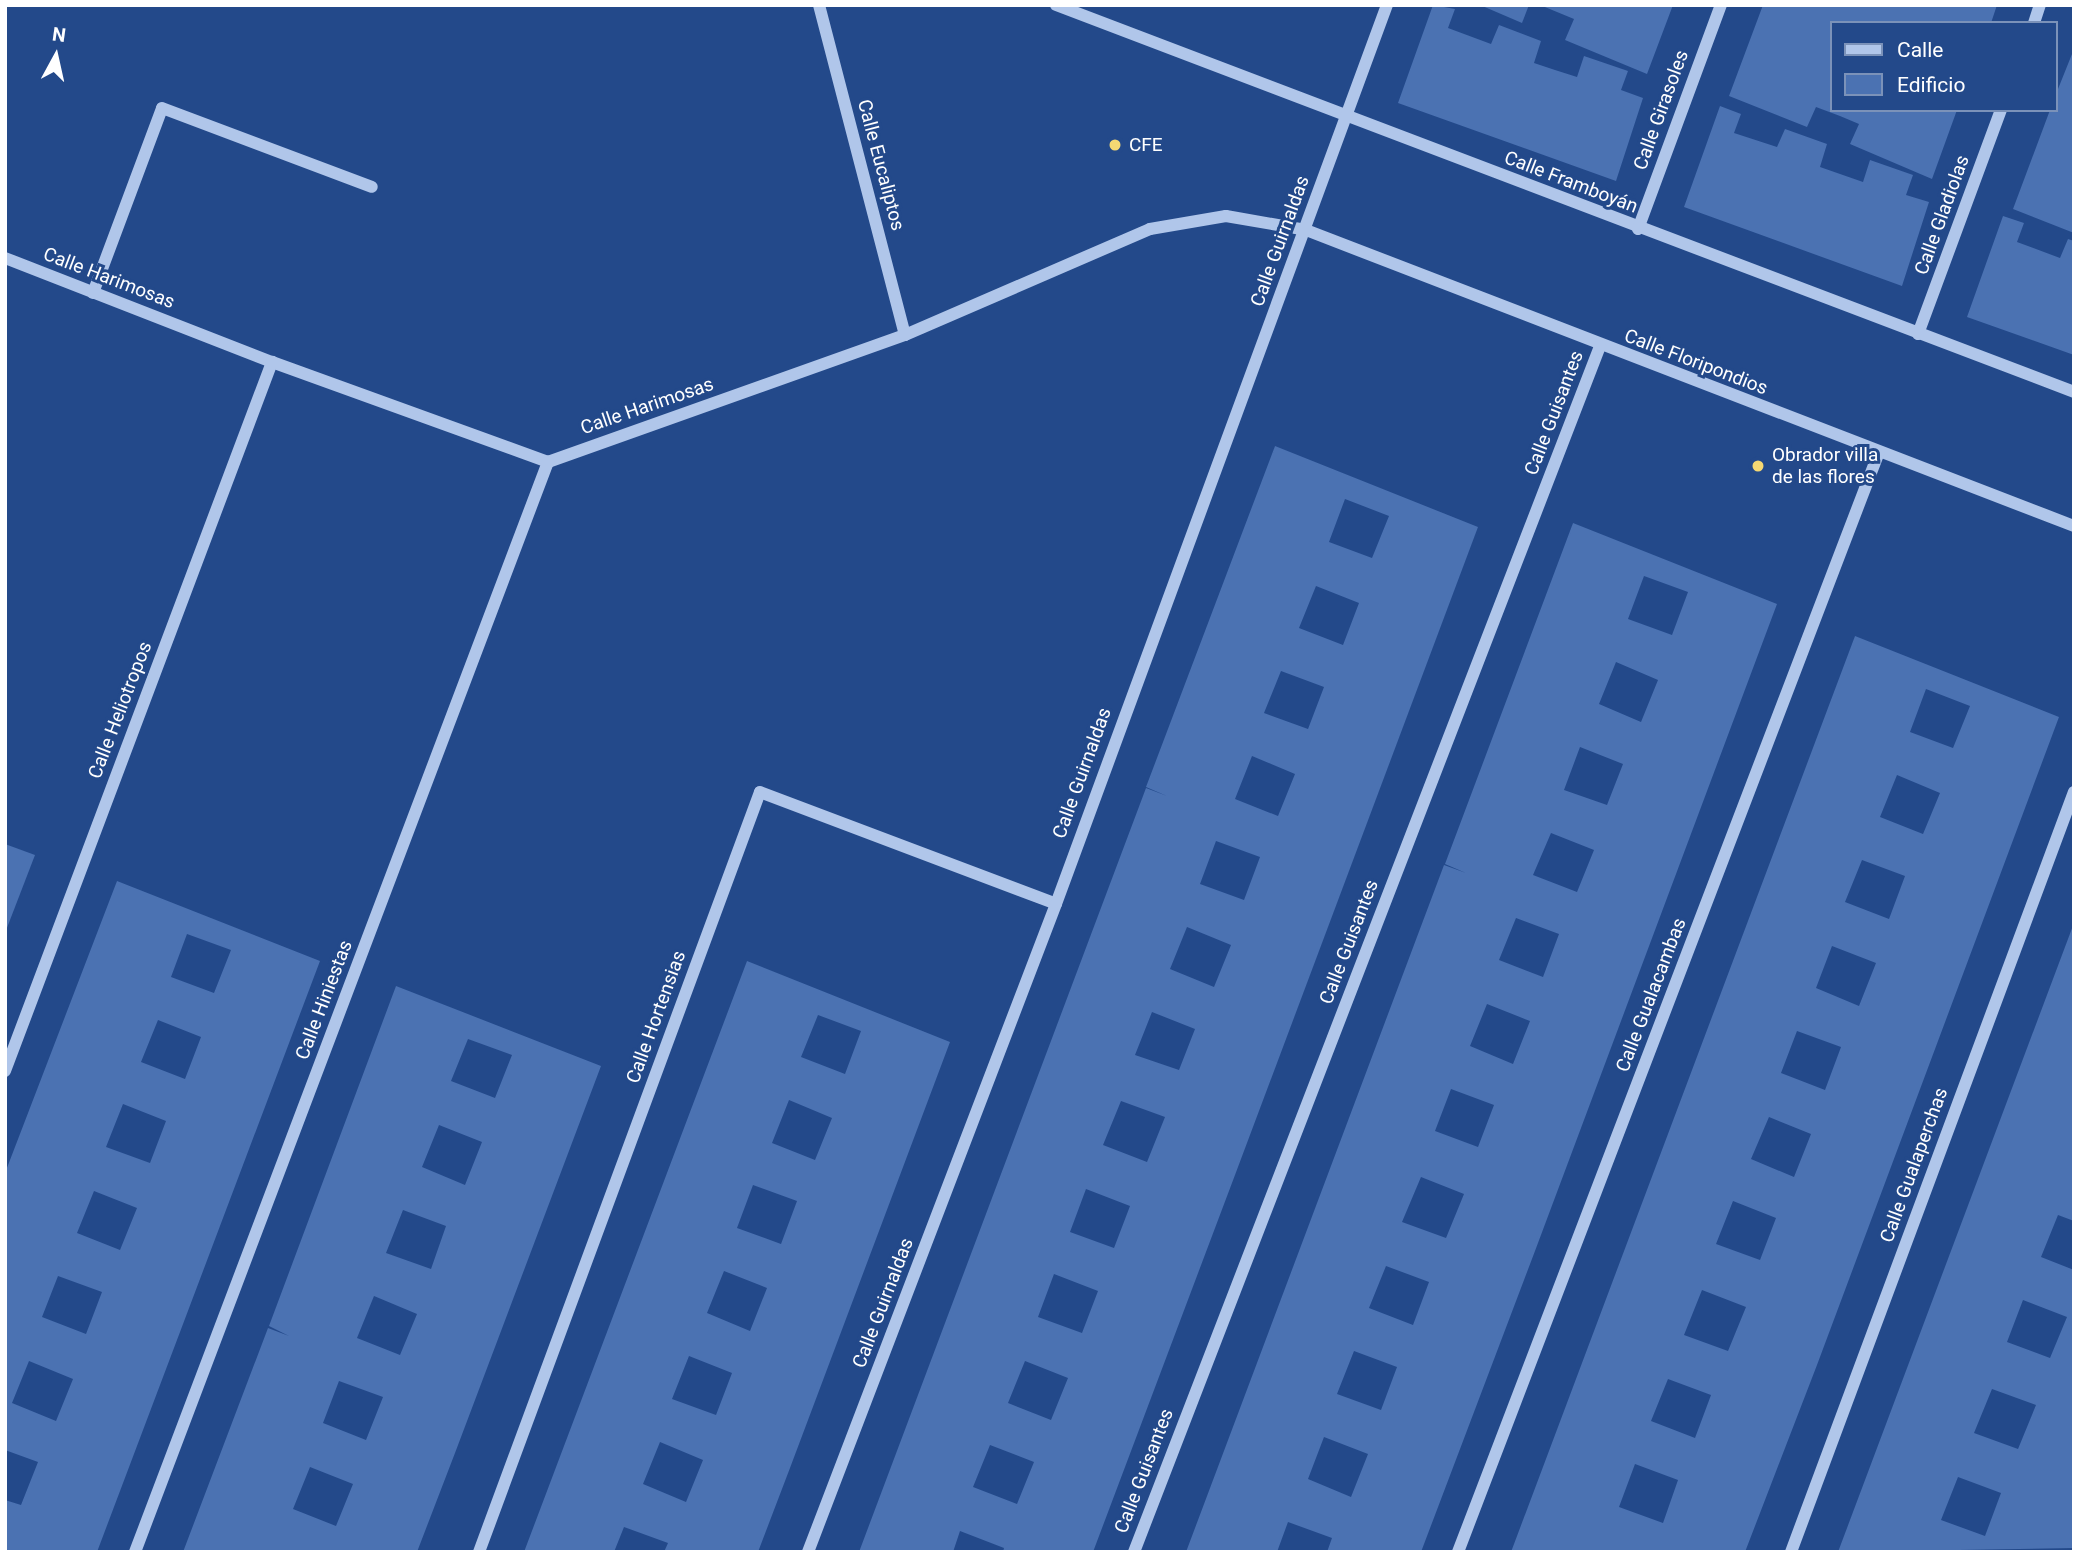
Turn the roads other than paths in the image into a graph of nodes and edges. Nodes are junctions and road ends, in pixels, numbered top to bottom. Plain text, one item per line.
1 (818, 5) edge
2 (1056, 5) edge
3 (1387, 5) edge
4 (1721, 5) edge
5 (2000, 112) edge
6 (1345, 117) junction
7 (372, 187) dead end
8 (1638, 229) junction
9 (1306, 230) junction
10 (5, 258) edge
11 (93, 293) junction
12 (1918, 334) junction
13 (905, 335) junction
14 (1600, 346) junction
15 (272, 362) junction
16 (2074, 392) edge
17 (1879, 452) junction
18 (548, 462) junction
19 (2074, 526) edge
20 (2074, 792) edge
21 (1055, 904) junction
22 (5, 1071) edge
23 (135, 1552) edge
24 (479, 1552) edge
25 (808, 1552) edge
26 (1134, 1552) edge
27 (1458, 1552) edge
28 (1791, 1552) edge

1 - 13 street, Calle Eucaliptos
2 - 6 street, Calle Framboyán
3 - 6 street, Calle Guirnaldas
4 - 8 street, Calle Girasoles
5 - 12 street, Calle Gladiolas
6 - 8 street, Calle Framboyán
6 - 9 street, Calle Guirnaldas
7 - 11 street
8 - 12 street, Calle Framboyán
9 - 13 street, Calle Harimosas
9 - 14 street, Calle Floripondios
9 - 21 street, Calle Guirnaldas
10 - 11 street, Calle Harimosas
11 - 15 street, Calle Harimosas
12 - 16 street, Calle Framboyán
13 - 18 street, Calle Harimosas
14 - 17 street, Calle Floripondios
14 - 26 street, Calle Guisantes
15 - 18 street, Calle Harimosas
15 - 22 street, Calle Heliotropos
17 - 19 street, Calle Floripondios
17 - 27 street, Calle Gualacambas
18 - 23 street, Calle Hiniestas
20 - 28 street, Calle Gualaperchas
21 - 24 street, Calle Hortensias
21 - 25 street, Calle Guirnaldas

